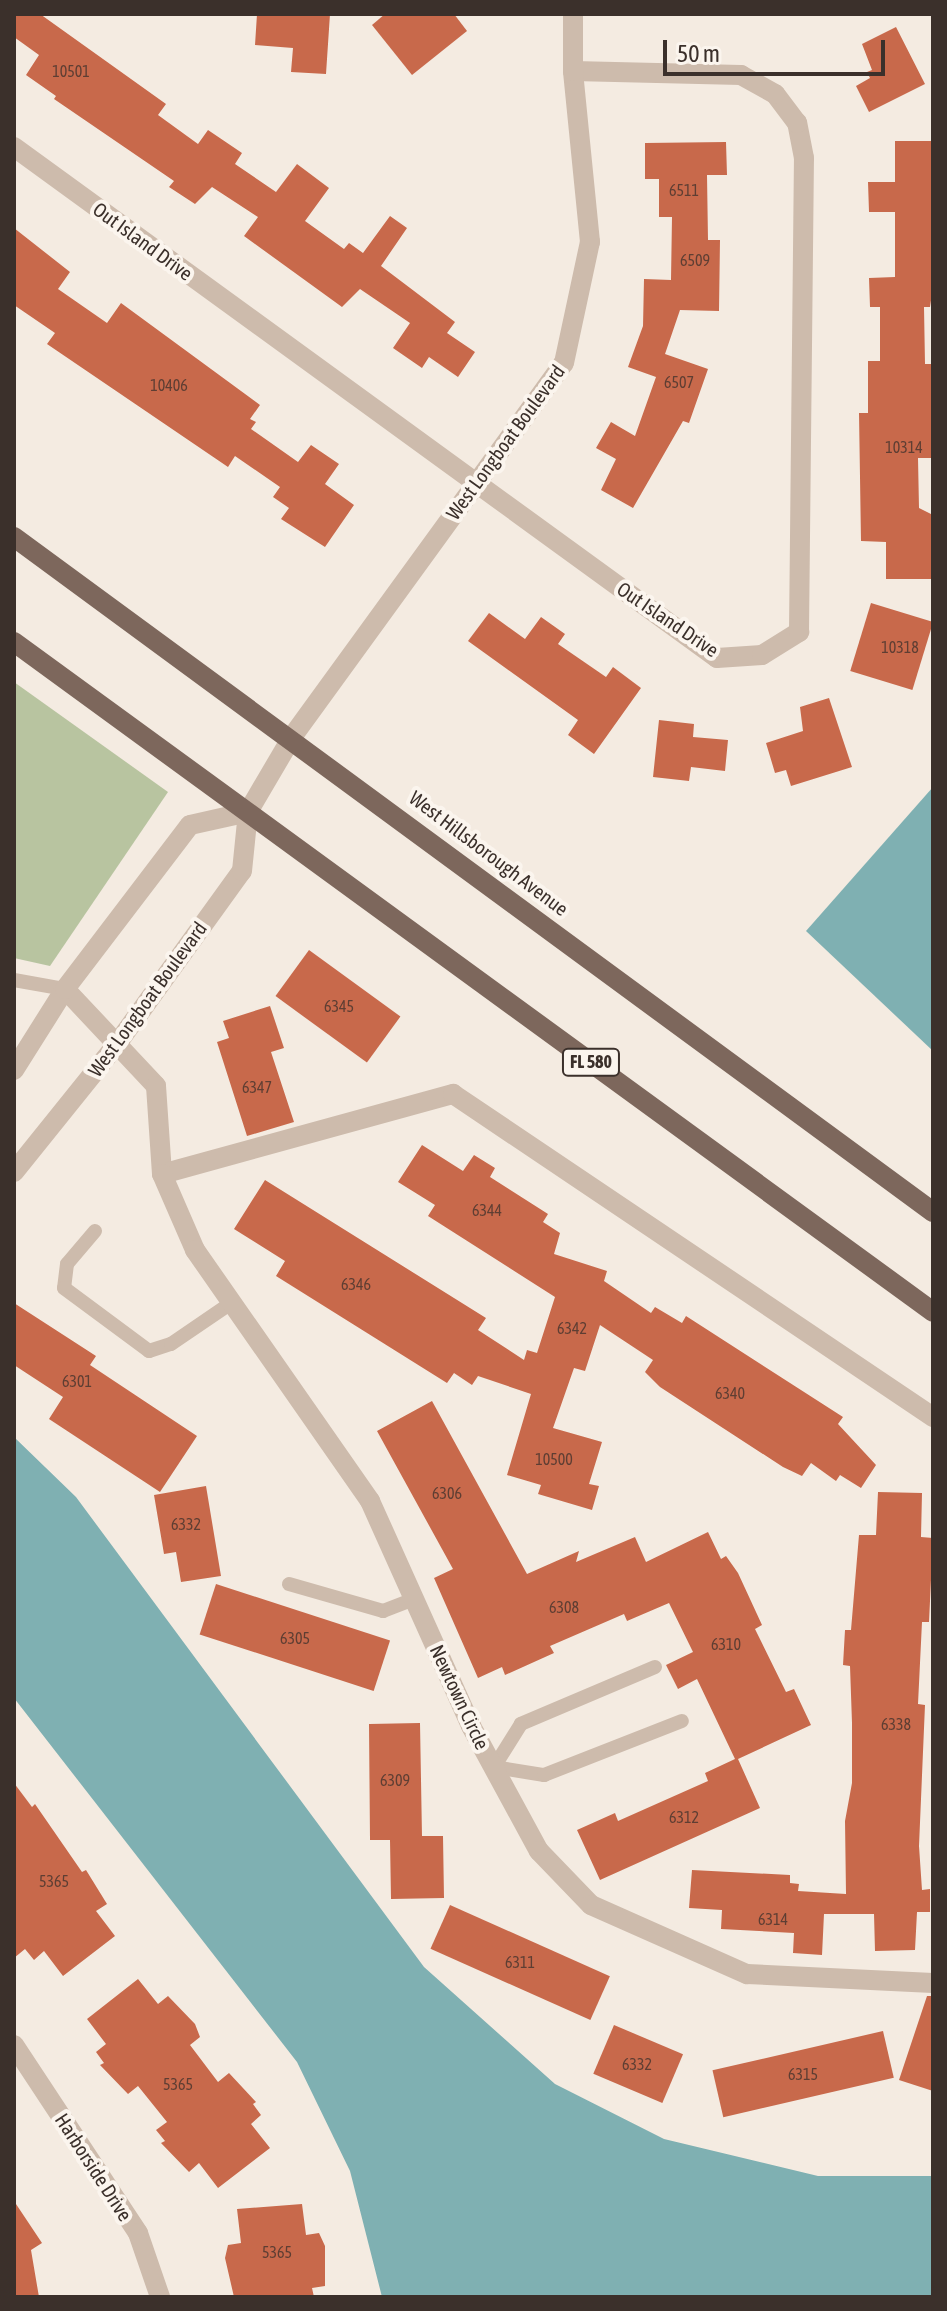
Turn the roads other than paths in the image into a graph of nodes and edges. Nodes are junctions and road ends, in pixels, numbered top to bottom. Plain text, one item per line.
1 (573, 14) edge
2 (573, 71) junction
3 (14, 147) edge
4 (476, 483) junction
5 (14, 537) edge
6 (14, 642) edge
7 (292, 737) junction
8 (248, 812) junction
9 (14, 980) edge
10 (65, 989) junction
11 (117, 1044) junction
12 (14, 1070) edge
13 (14, 1172) edge
14 (162, 1174) junction
15 (933, 1212) edge
16 (95, 1231) dead end
17 (231, 1303) junction
18 (933, 1312) edge
19 (933, 1417) edge
20 (289, 1584) dead end
21 (415, 1599) junction
22 (655, 1667) dead end
23 (682, 1721) dead end
24 (494, 1767) junction
25 (933, 1983) edge
26 (14, 2045) edge
27 (160, 2297) edge

1 - 2 street, West Longboat Boulevard
2 - 4 street, West Longboat Boulevard
2 - 4 street, Out Island Drive
3 - 4 street, Out Island Drive
4 - 7 street, West Longboat Boulevard
5 - 7 main road, West Hillsborough Avenue
6 - 8 main road, FL 580
7 - 8 street, West Longboat Boulevard
7 - 15 main road, West Hillsborough Avenue
8 - 10 street
8 - 11 street, West Longboat Boulevard
8 - 18 main road, FL 580
9 - 10 lane
10 - 11 street, Newtown Circle
10 - 12 street
11 - 13 street, West Longboat Boulevard
11 - 14 street, Newtown Circle
14 - 17 street, Newtown Circle
14 - 19 street
16 - 17 lane
17 - 21 street, Newtown Circle
20 - 21 lane
21 - 24 street, Newtown Circle
22 - 24 lane
23 - 24 lane
24 - 25 street, Newtown Circle
26 - 27 street, Harborside Drive

